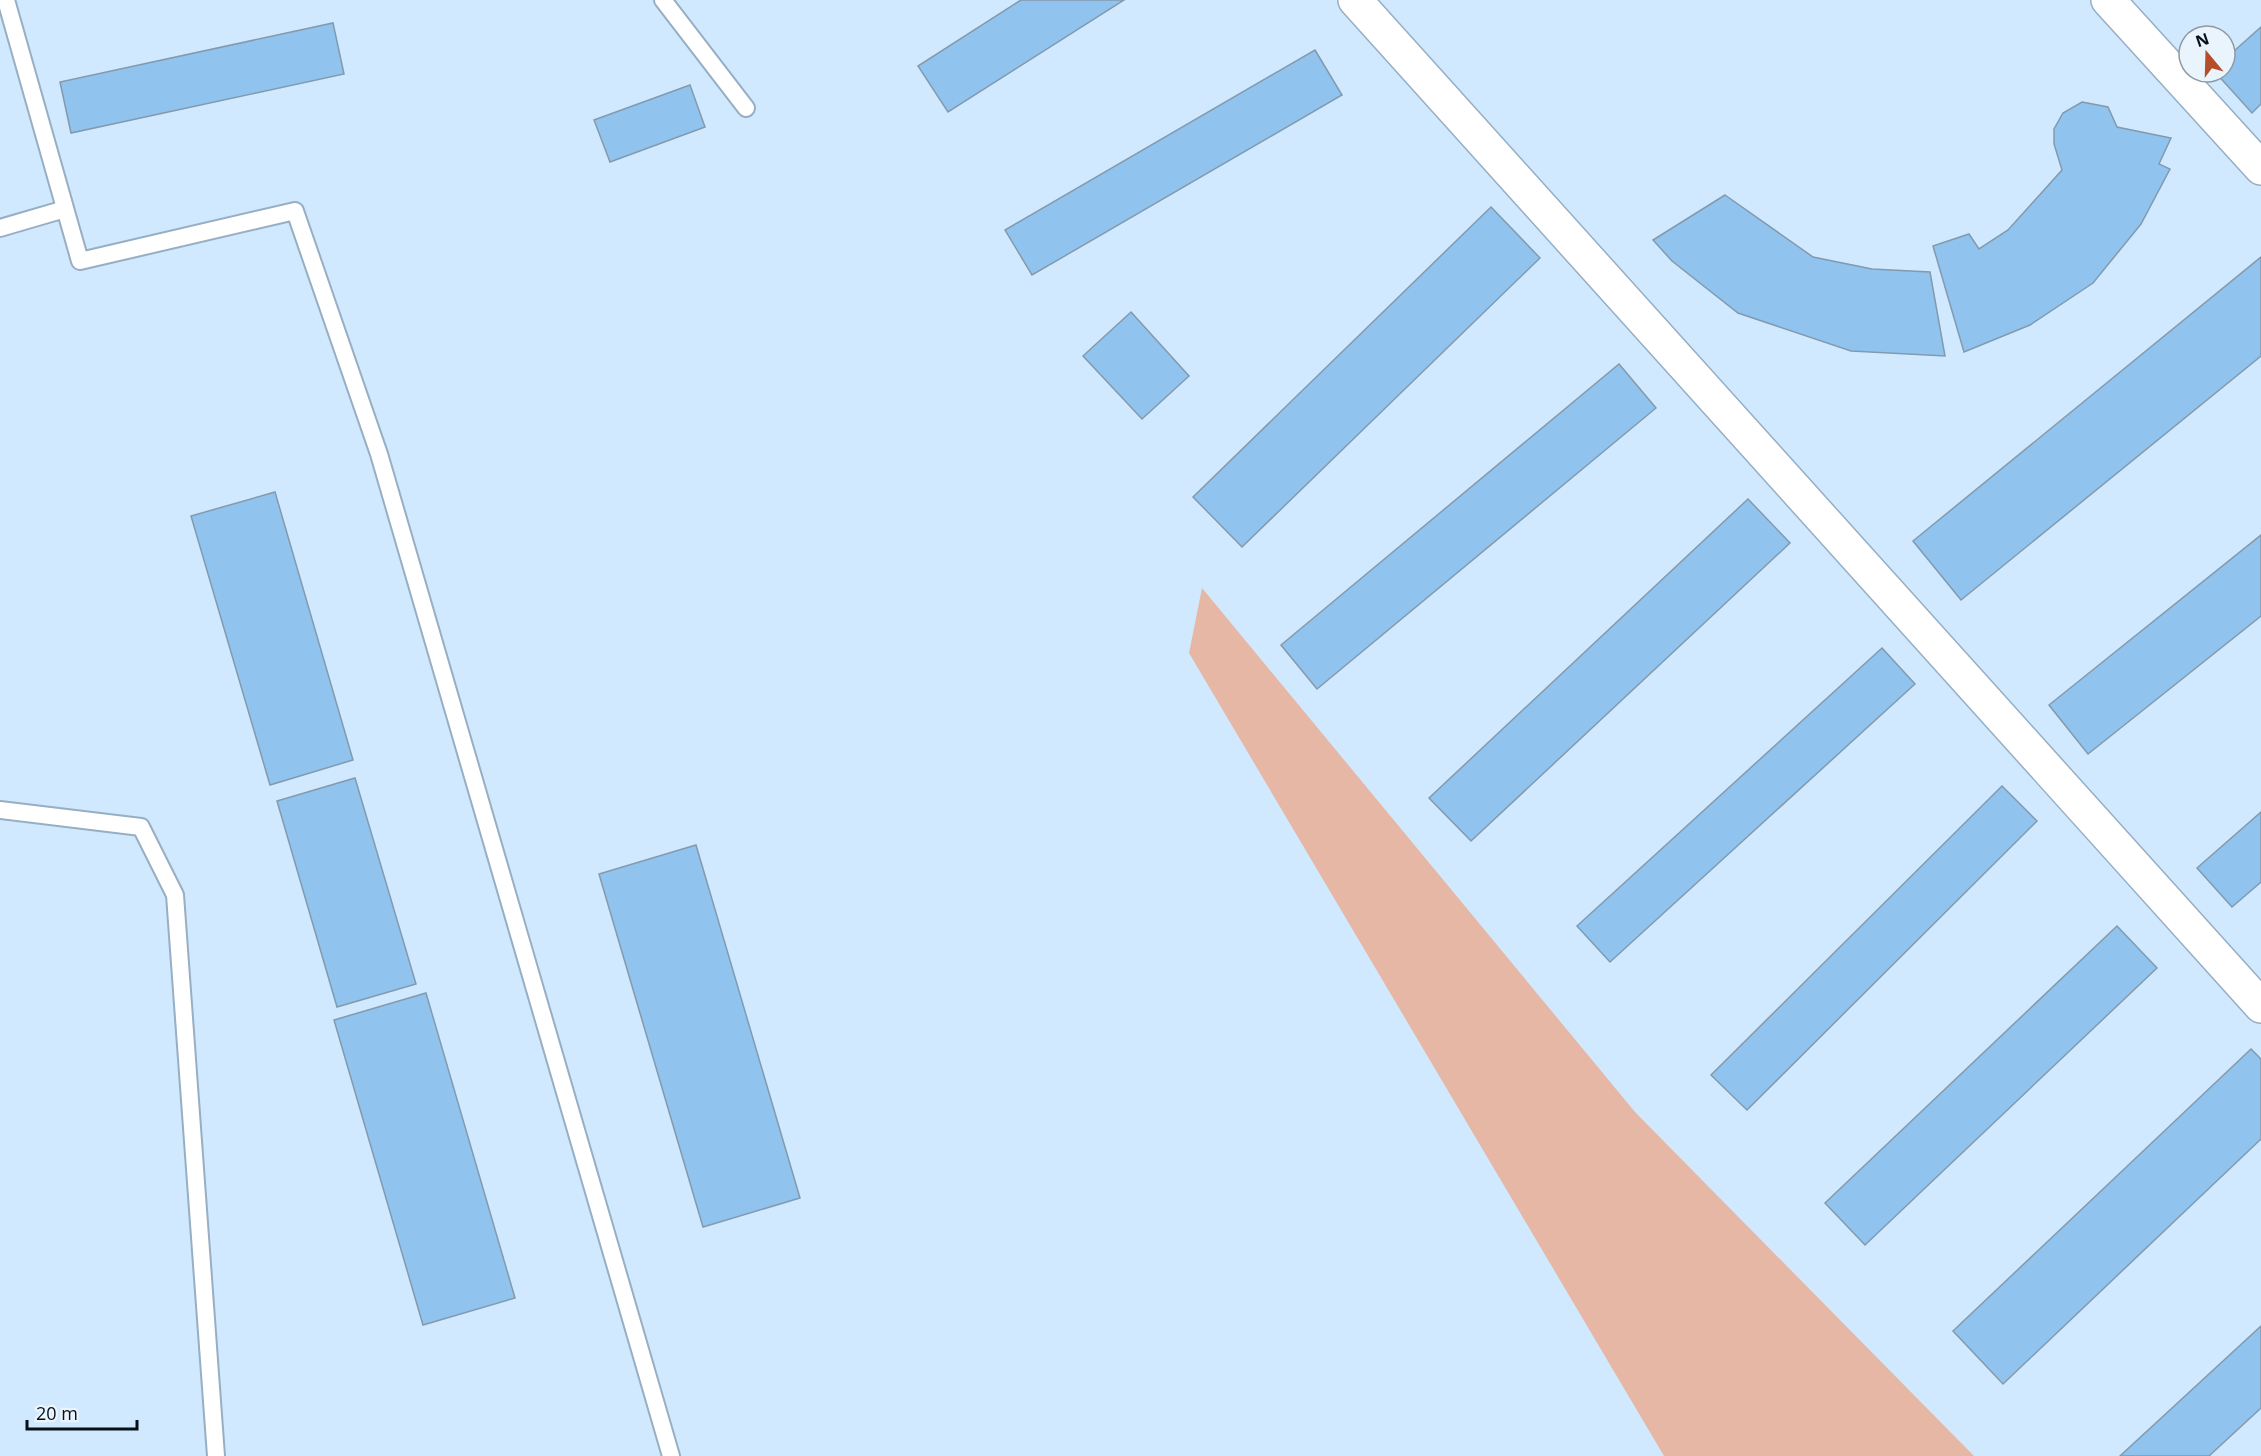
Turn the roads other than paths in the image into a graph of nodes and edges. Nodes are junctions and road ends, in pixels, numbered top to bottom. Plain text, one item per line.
1 (6, 0) edge
2 (663, 0) edge
3 (1355, 0) edge
4 (2108, 0) edge
5 (747, 108) dead end
6 (2261, 168) edge
7 (65, 209) junction
8 (0, 228) edge
9 (0, 810) edge
10 (2261, 1006) edge
11 (216, 1456) edge
12 (671, 1456) edge

1 - 7 lane
2 - 5 lane
3 - 10 street
4 - 6 street
7 - 8 lane
7 - 12 lane
9 - 11 lane

